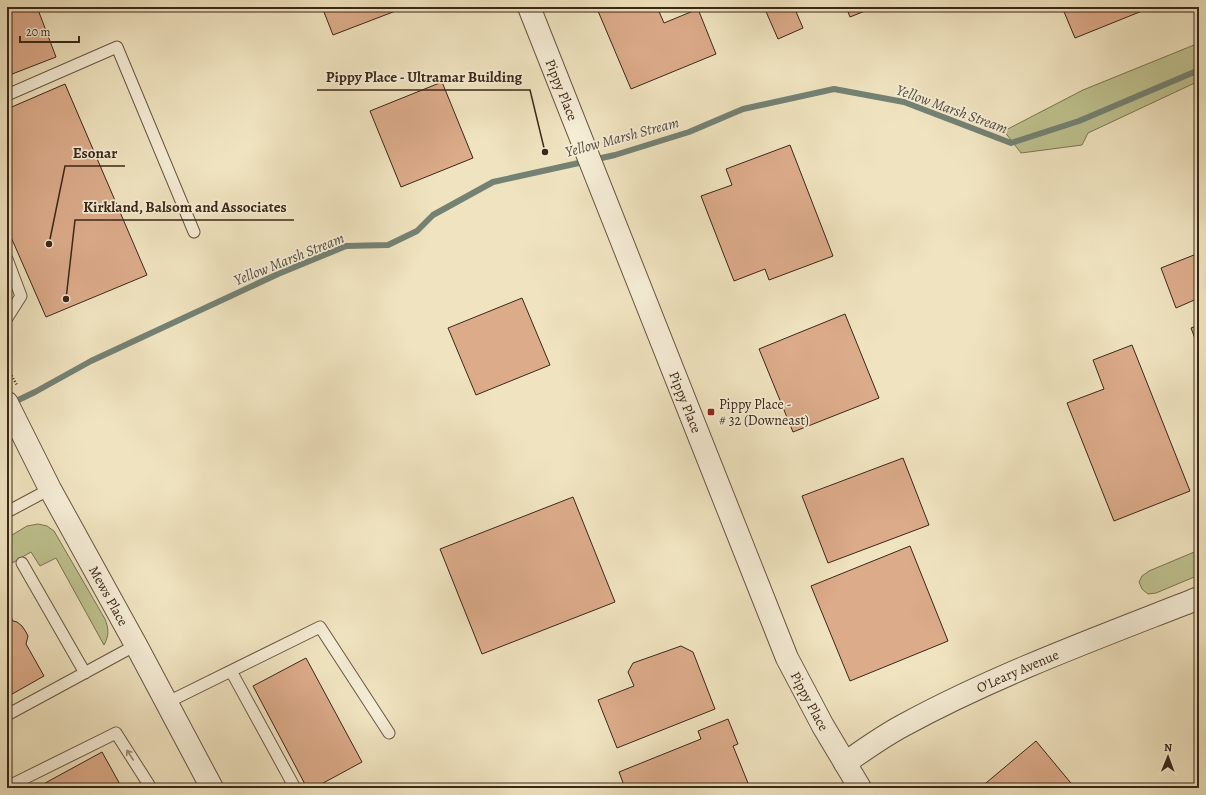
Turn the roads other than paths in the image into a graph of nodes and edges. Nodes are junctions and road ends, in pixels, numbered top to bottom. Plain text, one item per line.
1 (528, 7) edge
2 (7, 95) edge
3 (194, 232) dead end
4 (7, 260) edge
5 (7, 318) edge
6 (13, 403) edge
7 (50, 489) junction
8 (7, 512) edge
9 (22, 562) dead end
10 (1199, 598) edge
11 (136, 646) junction
12 (231, 671) junction
13 (85, 673) junction
14 (166, 703) junction
15 (7, 715) edge
16 (389, 733) dead end
17 (845, 763) junction
18 (7, 787) edge
19 (151, 788) edge
20 (212, 788) edge
21 (295, 788) edge
22 (860, 788) edge

1 - 17 street, Pippy Place
2 - 3 lane
4 - 5 lane
6 - 7 street, Mews Place
7 - 8 lane
7 - 11 street, Mews Place
9 - 13 lane
10 - 17 street, O'Leary Avenue
11 - 13 lane
11 - 14 street, Mews Place
12 - 14 lane
12 - 16 lane
12 - 21 lane
13 - 15 lane
14 - 20 street, Mews Place
17 - 22 street, Pippy Place
19 -> 18 lane

